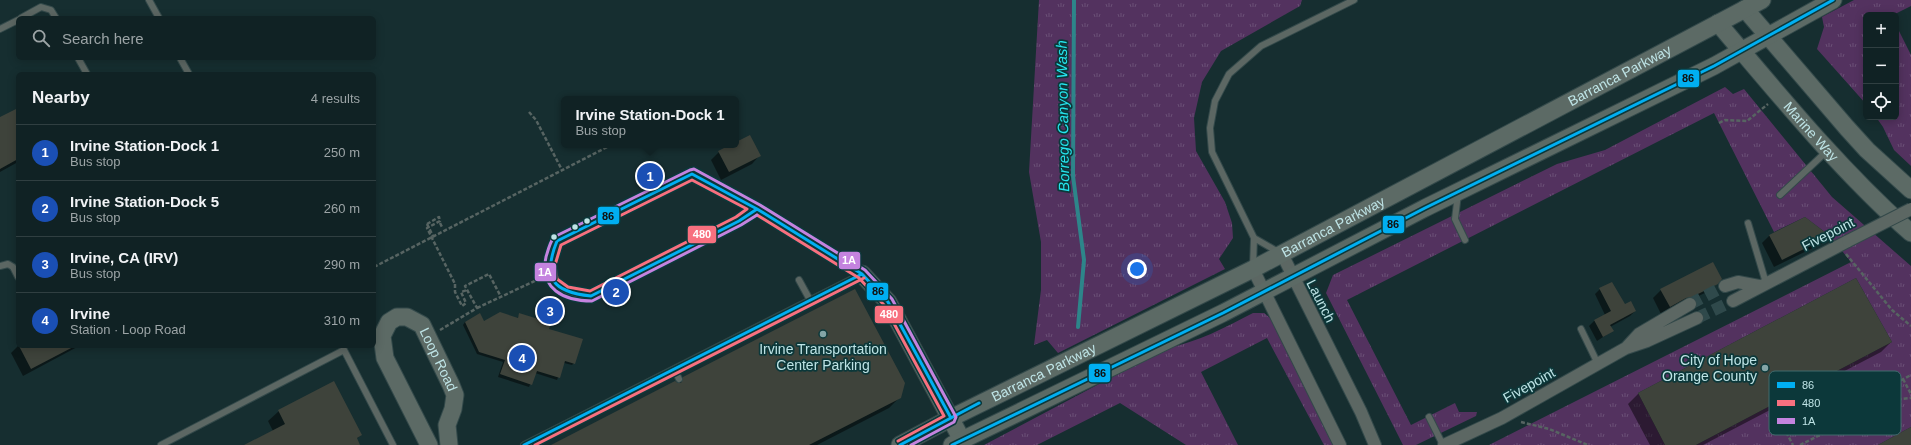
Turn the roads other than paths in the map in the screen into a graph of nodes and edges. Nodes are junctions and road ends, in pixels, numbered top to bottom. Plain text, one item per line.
1 (149, 0) edge
2 (1354, 0) edge
3 (1762, 0) edge
4 (1833, 0) edge
5 (1745, 8) junction
6 (25, 16) edge
7 (55, 16) edge
8 (158, 16) edge
9 (16, 21) edge
10 (1718, 23) junction
11 (0, 29) edge
12 (1768, 35) junction
13 (1742, 50) junction
14 (79, 60) edge
15 (181, 60) edge
16 (86, 72) edge
17 (188, 72) edge
18 (1828, 150) junction
19 (1911, 190) edge
20 (1458, 192) junction
21 (1780, 195) dead end
22 (757, 209) junction
23 (1911, 209) edge
24 (1748, 223) dead end
25 (1911, 233) edge
26 (1254, 238) junction
27 (1465, 240) dead end
28 (1282, 254) junction
29 (0, 266) edge
30 (1253, 269) junction
31 (16, 273) edge
32 (862, 274) junction
33 (1292, 277) junction
34 (799, 280) dead end
35 (1762, 285) junction
36 (1725, 286) tunnel mouth
37 (1263, 292) junction
38 (810, 300) junction
39 (1733, 301) tunnel mouth
40 (1690, 304) tunnel mouth
41 (1697, 318) tunnel mouth
42 (1581, 329) dead end
43 (1626, 348) junction
44 (1598, 364) junction
45 (674, 369) junction
46 (679, 378) dead end
47 (1429, 416) dead end
48 (951, 418) junction
49 (957, 442) edge
50 (161, 445) edge
51 (393, 445) edge
52 (429, 445) edge
53 (449, 445) edge
54 (524, 445) edge
55 (900, 445) edge
56 (1340, 445) edge
57 (1375, 445) edge
58 (1444, 445) edge

1 - 8 lane
2 - 26 lane
3 - 5 main road, Barranca Parkway
4 - 12 main road, Barranca Parkway
5 - 10 main road, Barranca Parkway
5 - 12 main road, Marine Way
6 - 7 lane
9 - 11 lane
10 - 13 main road, Marine Way
10 - 28 main road, Barranca Parkway
12 - 13 main road, Barranca Parkway
12 - 19 main road, Marine Way
13 - 18 main road, Marine Way
13 - 20 main road, Barranca Parkway
14 - 16 lane
15 - 17 lane
18 - 21 lane
18 - 25 main road, Marine Way
20 - 27 lane
20 - 33 main road, Barranca Parkway
22 - 22 lane
22 - 32 lane
23 - 35 street, Fivepoint, bridge
24 - 35 lane
26 - 28 lane
26 - 30 lane
28 - 30 main road, Barranca Parkway
28 - 33 street, Launch
29 - 31 lane
30 - 37 street
30 - 48 main road, Barranca Parkway
32 - 38 lane
32 - 48 main road
33 - 37 main road, Barranca Parkway
33 - 57 street, Launch
34 - 38 lane
35 - 36 street
35 - 39 street, Fivepoint
37 - 49 main road, Barranca Parkway
37 - 56 street
38 - 45 lane
40 - 43 street, Fivepoint
41 - 43 street, Fivepoint
42 - 44 lane
43 - 44 street, Fivepoint
44 - 58 street, Fivepoint
45 - 46 lane
45 - 54 lane
47 - 58 lane
48 - 49 main road
48 - 55 main road, Barranca Parkway
50 - 51 lane
52 - 53 main road, Loop Road

